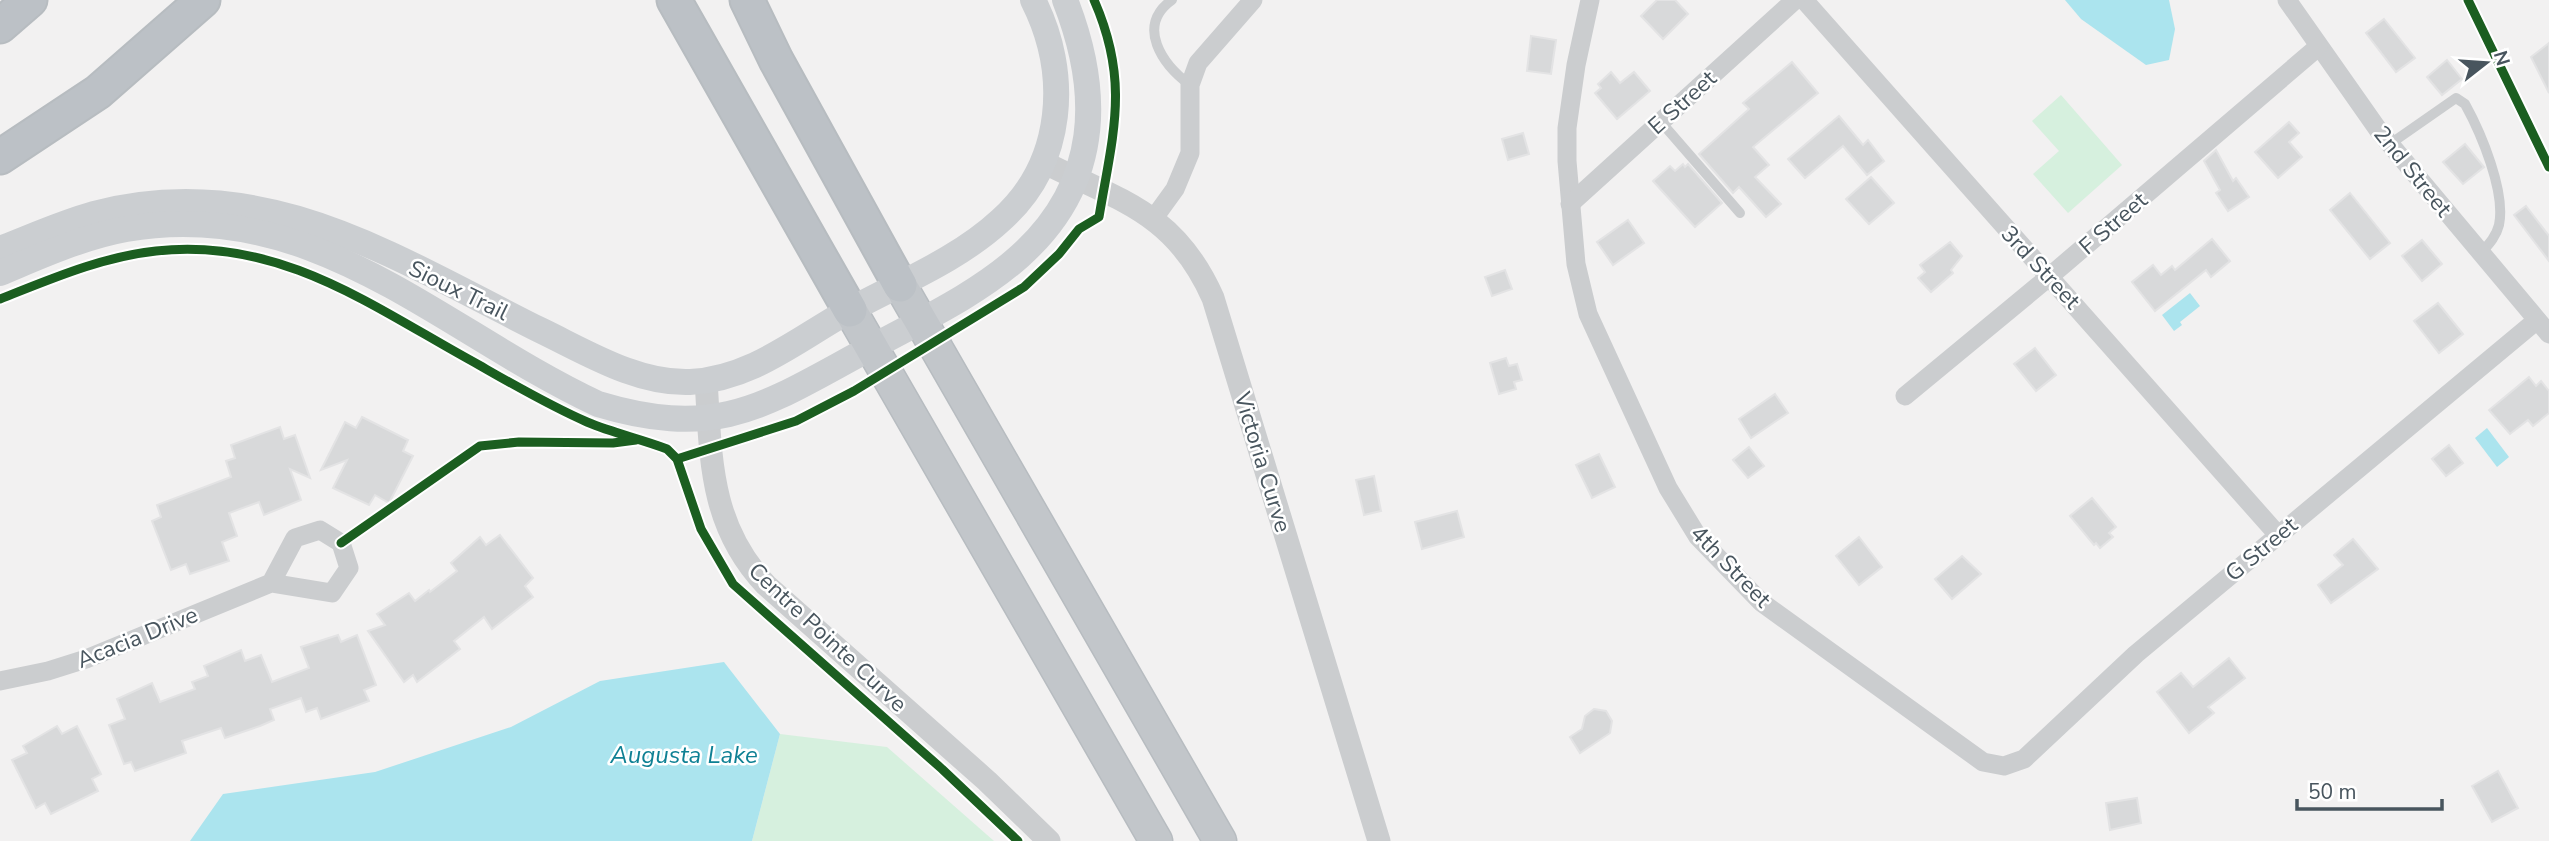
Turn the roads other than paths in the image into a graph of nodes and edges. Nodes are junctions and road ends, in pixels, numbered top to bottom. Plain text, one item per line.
1 (30, 0) edge
2 (203, 0) edge
3 (674, 0) edge
4 (747, 0) edge
5 (1033, 0) edge
6 (1065, 0) edge
7 (1172, 0) edge
8 (1253, 0) edge
9 (1590, 0) edge
10 (1795, 0) edge
11 (1804, 0) edge
12 (2287, 0) edge
13 (0, 26) edge
14 (2318, 47) junction
15 (1190, 85) junction
16 (1661, 122) junction
17 (2390, 144) junction
18 (0, 157) edge
19 (1042, 162) junction
20 (1074, 178) junction
21 (1570, 204) junction
22 (1740, 213) dead end
23 (1154, 218) junction
24 (0, 249) edge
25 (2481, 253) junction
26 (0, 273) edge
27 (2049, 277) junction
28 (900, 285) junction
29 (850, 310) junction
30 (921, 321) junction
31 (2543, 327) edge
32 (872, 347) junction
33 (706, 380) junction
34 (1905, 396) dead end
35 (708, 418) junction
36 (2278, 535) junction
37 (271, 583) dead end
38 (0, 681) edge
39 (1983, 762) joint
40 (1049, 841) edge
41 (1156, 841) edge
42 (1220, 841) edge
43 (1380, 841) edge

1 - 13 highway
2 - 18 highway
3 - 29 highway
4 - 28 highway
5 - 19 main road, Sioux Trail
6 - 20 main road, Sioux Trail
7 - 15 lane
8 - 15 street
9 - 21 street, 4th Street
10 - 16 street, E Street
11 - 27 street, 3rd Street
12 - 14 street, 2nd Street
14 - 17 street, 2nd Street
14 - 27 street, F Street
15 - 23 street
16 - 21 street, E Street
16 - 22 lane
17 - 25 street, 2nd Street
17 - 25 lane
19 - 20 street, Victoria Curve
19 - 28 main road, Sioux Trail
20 - 23 street, Victoria Curve
20 - 30 main road, Sioux Trail
21 - 39 street, 4th Street
23 - 43 street, Victoria Curve
24 - 33 main road, Sioux Trail
25 - 31 street, 2nd Street
26 - 35 main road, Sioux Trail
27 - 34 street, F Street
27 - 36 street, 3rd Street
28 - 29 main road, Sioux Trail
28 - 30 highway
29 - 32 highway
29 - 33 main road, Sioux Trail
30 - 32 main road, Sioux Trail
30 - 42 highway
31 - 36 street, G Street
32 - 35 main road, Sioux Trail
32 - 41 highway
33 - 35 street, Centre Pointe Curve
35 - 40 street, Centre Pointe Curve
36 - 39 street, G Street
37 - 38 street, Acacia Drive

